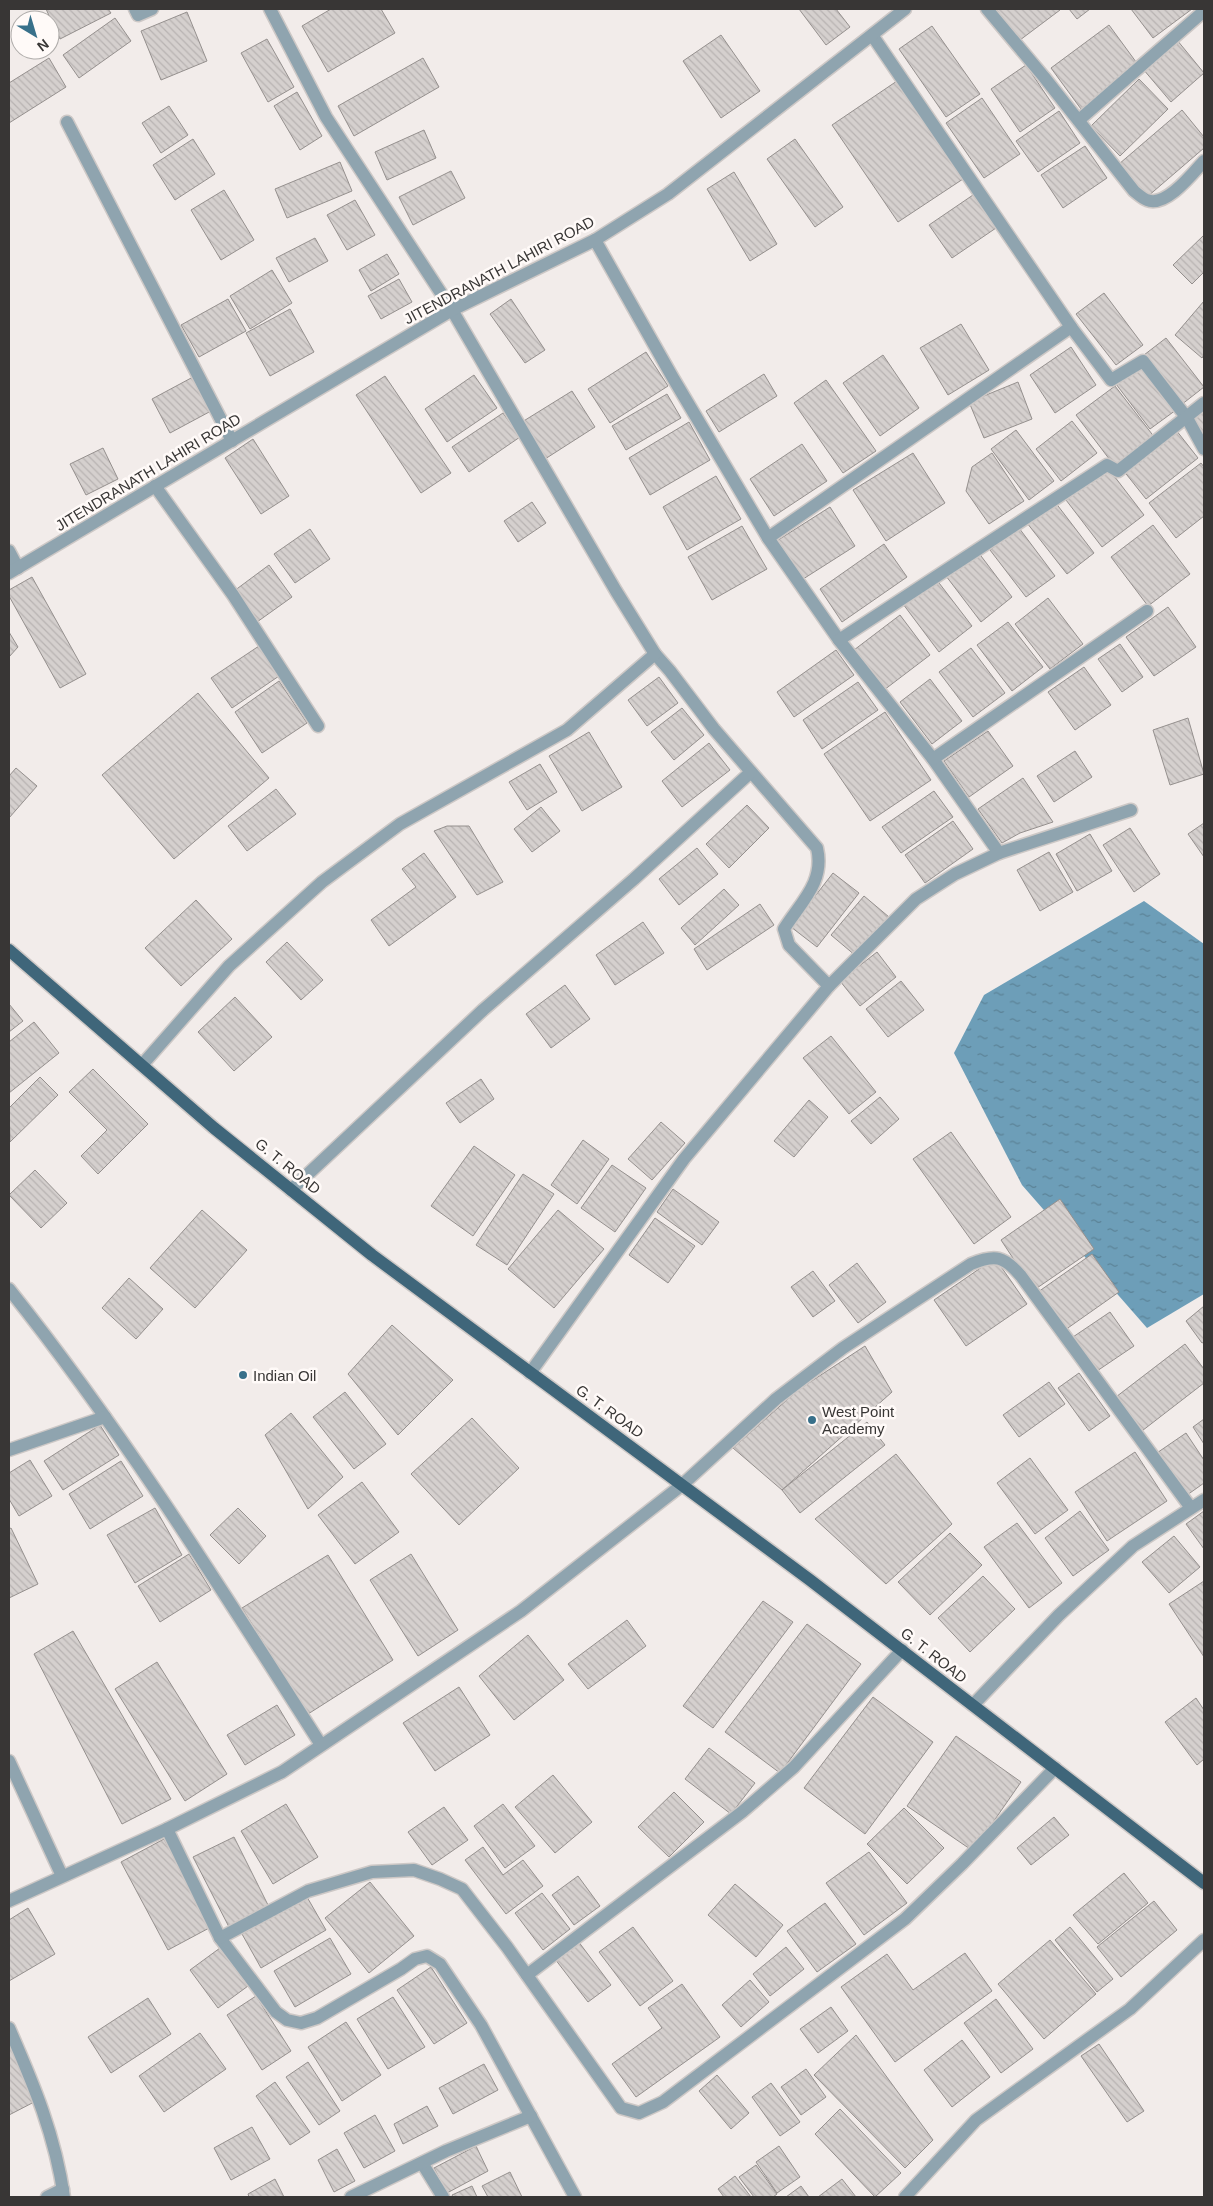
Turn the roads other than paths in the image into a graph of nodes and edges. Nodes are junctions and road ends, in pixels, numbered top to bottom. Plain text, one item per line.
1 (136, 9) edge
2 (152, 9) edge
3 (270, 9) edge
4 (905, 9) edge
5 (986, 9) edge
6 (1204, 12) edge
7 (872, 35) junction
8 (1079, 120) junction
9 (67, 122) dead end
10 (1204, 161) edge
11 (595, 240) junction
12 (452, 310) junction
13 (1071, 327) junction
14 (1204, 403) edge
15 (1188, 418) junction
16 (232, 441) junction
17 (1204, 449) edge
18 (155, 486) junction
19 (768, 538) junction
20 (9, 551) edge
21 (14, 571) edge
22 (1147, 611) dead end
23 (839, 640) junction
24 (655, 654) junction
25 (318, 726) dead end
26 (933, 759) junction
27 (751, 772) junction
28 (1131, 810) dead end
29 (999, 853) junction
30 (9, 950) edge
31 (828, 986) junction
32 (142, 1065) junction
33 (291, 1190) junction
34 (9, 1289) edge
35 (530, 1373) junction
36 (105, 1417) junction
37 (9, 1450) edge
38 (682, 1485) junction
39 (1204, 1500) edge
40 (1191, 1508) junction
41 (902, 1650) junction
42 (972, 1705) junction
43 (321, 1745) junction
44 (9, 1761) edge
45 (1055, 1768) junction
46 (167, 1829) junction
47 (62, 1876) junction
48 (1204, 1883) edge
49 (9, 1901) edge
50 (220, 1938) junction
51 (1204, 1940) edge
52 (527, 1975) junction
53 (9, 2028) edge
54 (531, 2116) junction
55 (422, 2163) junction
56 (63, 2193) edge
57 (46, 2197) edge
58 (351, 2197) edge
59 (443, 2197) edge
60 (575, 2197) edge
61 (905, 2197) edge

1 - 2 street
3 - 12 street
4 - 7 street, JITENDRANATH LAHIRI ROAD
5 - 8 street
6 - 8 street
7 - 11 street, JITENDRANATH LAHIRI ROAD
7 - 13 street
8 - 10 street
9 - 16 street
11 - 12 street, JITENDRANATH LAHIRI ROAD
11 - 19 street
12 - 16 street, JITENDRANATH LAHIRI ROAD
12 - 24 street
13 - 15 street
13 - 19 street
14 - 15 street
15 - 17 street
15 - 23 street
16 - 18 street, JITENDRANATH LAHIRI ROAD
18 - 21 street, JITENDRANATH LAHIRI ROAD
18 - 25 street
19 - 23 street
20 - 21 street
22 - 26 street
23 - 26 street
24 - 27 street
24 - 32 street
26 - 29 street
27 - 31 street
27 - 33 street
28 - 29 street
29 - 31 street
30 - 32 main road, G. T. ROAD
31 - 35 street
32 - 33 main road, G. T. ROAD
33 - 35 main road, G. T. ROAD
34 - 36 street
35 - 38 main road, G. T. ROAD
36 - 37 street
36 - 43 street
38 - 40 street
38 - 41 main road, G. T. ROAD
38 - 43 street
39 - 40 street
40 - 42 street
41 - 42 main road, G. T. ROAD
41 - 52 street
42 - 45 main road, G. T. ROAD
43 - 46 street
44 - 47 street
45 - 48 main road, G. T. ROAD
45 - 52 street
46 - 47 street
46 - 50 street
47 - 49 street
50 - 52 street
50 - 54 street
51 - 61 street
53 - 56 street
54 - 55 street
54 - 60 street
55 - 58 street
55 - 59 street
56 - 57 street

